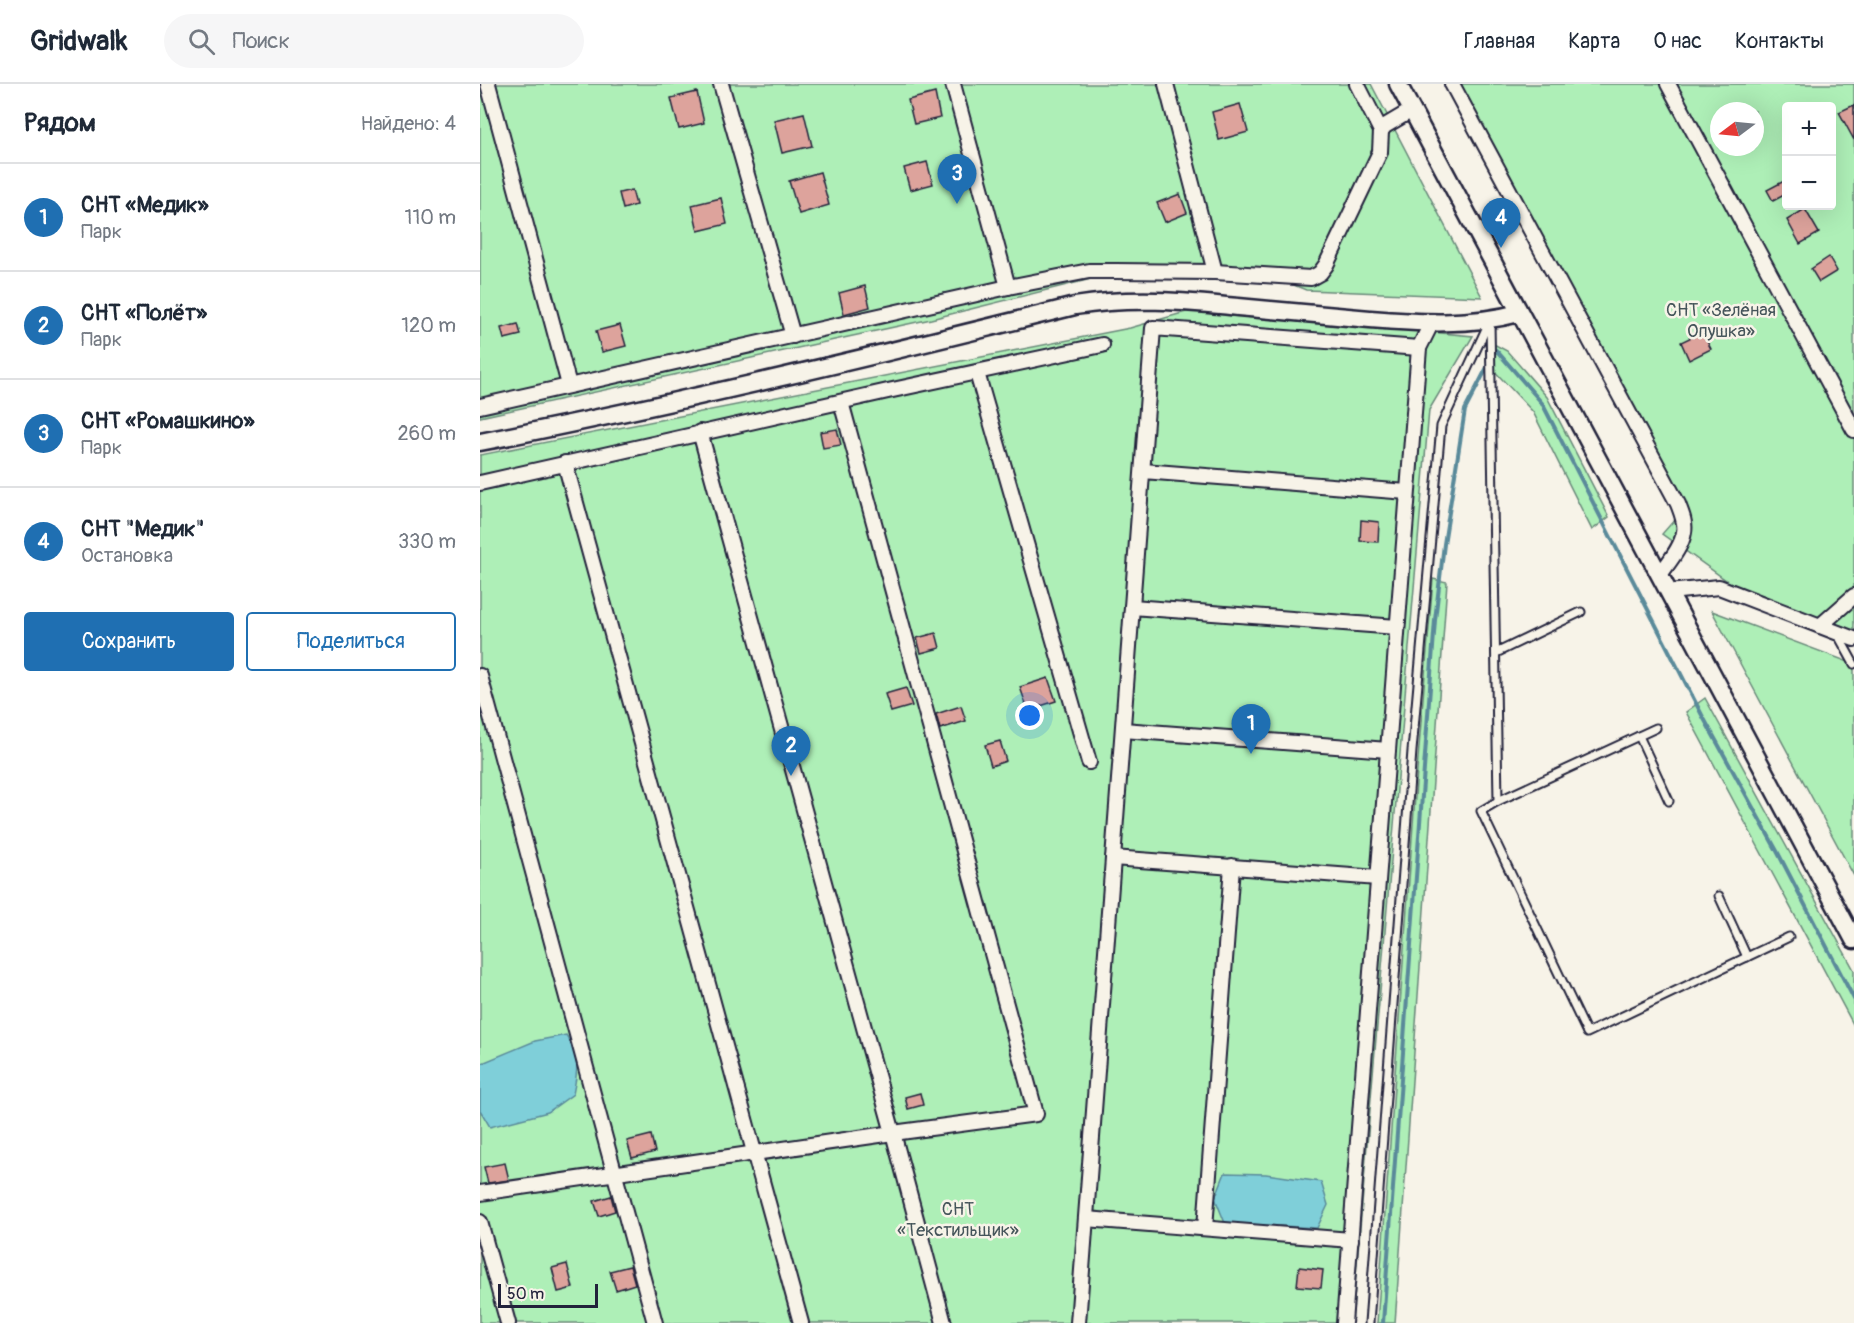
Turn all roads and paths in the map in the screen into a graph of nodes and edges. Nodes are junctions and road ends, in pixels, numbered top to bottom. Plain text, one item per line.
1 (488, 84) edge
2 (721, 84) edge
3 (953, 84) edge
4 (1166, 84) edge
5 (1357, 84) edge
6 (1398, 84) edge
7 (1452, 84) edge
8 (1668, 84) edge
9 (1412, 110) junction
10 (1382, 131) junction
11 (1215, 272) junction
12 (1008, 287) junction
13 (1519, 313) junction
14 (1490, 320) junction
15 (1432, 322) junction
16 (793, 336) junction
17 (1102, 345) dead end
18 (1419, 348) junction
19 (977, 373) junction
20 (569, 385) junction
21 (841, 402) junction
22 (480, 406) edge
23 (1854, 430) edge
24 (700, 432) junction
25 (480, 442) edge
26 (565, 463) junction
27 (1143, 471) junction
28 (480, 483) edge
29 (1407, 492) junction
30 (1660, 575) junction
31 (1669, 592) junction
32 (1854, 596) edge
33 (1132, 607) junction
34 (1581, 612) dead end
35 (1820, 626) junction
36 (1397, 627) junction
37 (1837, 633) junction
38 (1854, 639) edge
39 (1496, 653) junction
40 (1854, 664) edge
41 (480, 676) edge
42 (1656, 728) dead end
43 (1123, 730) junction
44 (1639, 736) junction
45 (1388, 750) junction
46 (1089, 762) dead end
47 (1498, 801) junction
48 (1669, 801) dead end
49 (1113, 858) junction
50 (1232, 866) junction
51 (1378, 878) junction
52 (1719, 896) dead end
53 (1789, 937) dead end
54 (1854, 940) edge
55 (1747, 957) junction
56 (893, 1133) junction
57 (754, 1153) junction
58 (614, 1174) junction
59 (480, 1193) edge
60 (1086, 1219) junction
61 (480, 1222) edge
62 (1205, 1228) junction
63 (1351, 1240) junction
64 (508, 1323) edge
65 (655, 1323) edge
66 (801, 1323) edge
67 (944, 1323) edge
68 (1078, 1323) edge
69 (1344, 1323) edge
70 (1369, 1323) edge

1 - 20 street
2 - 16 street
3 - 12 street
4 - 11 street
5 - 10 street
6 - 9 street
7 - 30 street
8 - 23 street
9 - 10 street
9 - 13 street
10 - 11 street
11 - 12 street
12 - 16 street
13 - 14 street
13 - 30 street
14 - 15 street
14 - 39 lane
14 - 70 lane
15 - 18 street
15 - 25 street
16 - 20 street
17 - 19 street
18 - 27 street
18 - 29 street
19 - 21 street
19 - 46 street
20 - 22 street
21 - 24 street
21 - 56 street
24 - 26 street
24 - 56 street
26 - 28 street
26 - 57 street
27 - 29 street
27 - 33 street
29 - 36 street
30 - 31 street
31 - 35 street
31 - 54 street
32 - 35 street
33 - 36 street
33 - 43 street
34 - 39 lane
35 - 37 street
36 - 45 street
37 - 38 street
37 - 40 lane
39 - 47 lane
41 - 58 street
42 - 44 lane
43 - 45 street
43 - 49 street
44 - 47 lane
44 - 48 lane
45 - 51 street
47 - 55 lane
49 - 50 street
49 - 60 street
50 - 51 street
50 - 62 street
51 - 63 street
52 - 55 lane
53 - 55 lane
56 - 57 street
56 - 67 street
57 - 58 street
57 - 66 street
58 - 59 street
58 - 65 street
60 - 62 street
60 - 68 street
61 - 64 street
62 - 63 street
63 - 69 street

